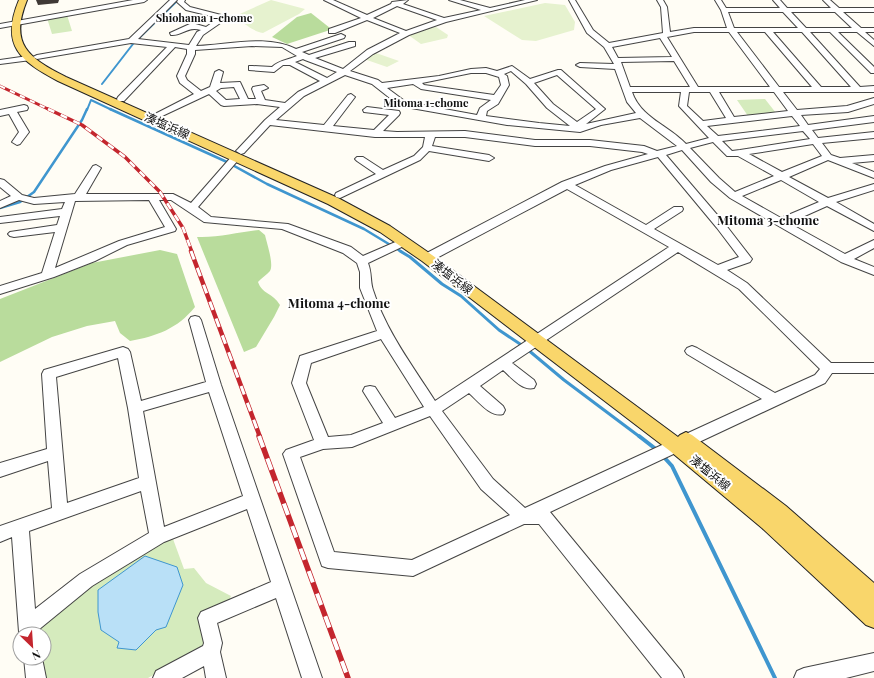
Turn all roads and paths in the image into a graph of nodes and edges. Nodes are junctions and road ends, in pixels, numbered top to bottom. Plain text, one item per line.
1 (23, 0) edge
2 (30, 0) edge
3 (144, 0) edge
4 (174, 0) edge
5 (182, 0) edge
6 (327, 0) edge
7 (386, 0) edge
8 (405, 0) edge
9 (452, 0) edge
10 (534, 0) edge
11 (572, 0) edge
12 (660, 0) edge
13 (718, 0) edge
14 (776, 0) edge
15 (799, 0) edge
16 (826, 0) edge
17 (398, 4) junction
18 (860, 4) dead end
19 (490, 10) junction
20 (724, 10) junction
21 (785, 10) junction
22 (809, 10) junction
23 (837, 10) junction
24 (871, 10) edge
25 (367, 18) junction
26 (444, 20) junction
27 (12, 23) edge
28 (207, 29) junction
29 (767, 30) junction
30 (803, 30) junction
31 (832, 30) junction
32 (859, 30) junction
33 (874, 30) edge
34 (732, 31) junction
35 (174, 33) dead end
36 (406, 33) junction
37 (665, 35) junction
38 (341, 36) junction
39 (130, 42) junction
40 (874, 44) edge
41 (172, 46) junction
42 (607, 46) junction
43 (191, 48) junction
44 (361, 48) junction
45 (295, 52) junction
46 (32, 57) junction
47 (306, 57) junction
48 (676, 59) junction
49 (0, 62) edge
50 (290, 63) junction
51 (617, 63) junction
52 (580, 65) dead end
53 (252, 68) dead end
54 (874, 71) edge
55 (219, 72) dead end
56 (344, 72) junction
57 (498, 73) junction
58 (327, 81) junction
59 (416, 81) junction
60 (529, 82) junction
61 (381, 86) junction
62 (264, 88) dead end
63 (212, 89) junction
64 (858, 89) junction
65 (874, 89) edge
66 (627, 90) junction
67 (685, 90) junction
68 (696, 90) junction
69 (713, 90) junction
70 (776, 90) junction
71 (819, 90) junction
72 (200, 95) junction
73 (351, 97) dead end
74 (496, 98) junction
75 (121, 99) junction
76 (261, 101) junction
77 (874, 101) edge
78 (245, 102) junction
79 (286, 106) junction
80 (24, 108) dead end
81 (367, 110) dead end
82 (12, 111) junction
83 (0, 114) edge
84 (796, 114) junction
85 (157, 115) junction
86 (642, 115) junction
87 (481, 117) junction
88 (874, 119) edge
89 (732, 120) junction
90 (268, 122) junction
91 (701, 124) junction
92 (327, 127) junction
93 (806, 127) junction
94 (579, 128) junction
95 (375, 134) junction
96 (431, 134) junction
97 (874, 135) edge
98 (716, 139) junction
99 (816, 141) junction
100 (17, 142) dead end
101 (573, 142) junction
102 (683, 147) junction
103 (427, 148) junction
104 (658, 153) junction
105 (740, 153) junction
106 (238, 154) junction
107 (828, 157) junction
108 (489, 158) dead end
109 (874, 158) edge
110 (360, 159) dead end
111 (839, 162) junction
112 (96, 168) dead end
113 (382, 174) junction
114 (874, 175) edge
115 (782, 177) junction
116 (0, 182) edge
117 (566, 184) junction
118 (874, 186) edge
119 (340, 195) junction
120 (734, 196) junction
121 (18, 197) junction
122 (75, 197) junction
123 (152, 197) junction
124 (827, 202) junction
125 (0, 205) edge
126 (192, 208) junction
127 (678, 209) dead end
128 (66, 212) junction
129 (0, 220) edge
130 (782, 222) junction
131 (61, 228) junction
132 (874, 228) edge
133 (647, 229) junction
134 (14, 234) dead end
135 (404, 242) junction
136 (874, 243) edge
137 (677, 247) junction
138 (431, 255) junction
139 (846, 259) junction
140 (362, 261) junction
141 (717, 270) junction
142 (874, 271) edge
143 (47, 275) junction
144 (0, 290) edge
145 (195, 320) dead end
146 (384, 333) junction
147 (541, 338) junction
148 (692, 351) dead end
149 (503, 363) junction
150 (828, 368) junction
151 (874, 368) edge
152 (214, 384) junction
153 (529, 384) dead end
154 (470, 386) junction
155 (370, 391) dead end
156 (775, 400) junction
157 (135, 408) junction
158 (433, 409) junction
159 (498, 410) dead end
160 (392, 425) junction
161 (323, 443) junction
162 (682, 444) junction
163 (55, 453) junction
164 (0, 470) edge
165 (147, 482) junction
166 (252, 500) junction
167 (60, 513) junction
168 (523, 517) junction
169 (20, 527) junction
170 (0, 534) edge
171 (158, 537) junction
172 (281, 587) junction
173 (874, 597) edge
174 (874, 617) edge
175 (28, 626) edge
176 (33, 626) edge
177 (211, 652) junction
178 (874, 662) edge
179 (34, 666) edge
180 (36, 678) edge
181 (163, 678) edge
182 (216, 678) edge
183 (312, 678) edge
184 (674, 678) edge
185 (804, 678) edge

1 - 27 main road, 湊塩浜線
2 - 27 main road, 湊塩浜線
3 - 27 street
4 - 39 street
5 - 28 street
6 - 25 street
7 - 17 street
8 - 17 street
9 - 19 street
10 - 19 street
11 - 42 street
12 - 37 street
13 - 20 street
14 - 21 street
15 - 22 street
16 - 23 street
17 - 25 street
17 - 26 street
18 - 24 street
19 - 26 street
20 - 21 street
20 - 34 street
21 - 22 street
21 - 30 street
22 - 23 street
23 - 24 street
23 - 32 street
25 - 36 street
25 - 38 street
26 - 36 street
27 - 46 main road, 湊塩浜線
28 - 35 street
28 - 43 street
29 - 30 street
29 - 34 street
29 - 71 street
30 - 31 street
30 - 64 street
31 - 32 street
31 - 54 street
32 - 33 street
32 - 40 street
34 - 37 street
34 - 70 street
36 - 44 street
37 - 42 street
37 - 48 street
38 - 44 street
38 - 45 street
39 - 41 street
39 - 46 street
41 - 43 street
41 - 75 street
42 - 51 street
43 - 45 street
43 - 72 street
44 - 47 street
44 - 56 street
45 - 47 street
46 - 49 street
46 - 75 main road, 湊塩浜線
46 - 106 main road, 湊塩浜線
47 - 50 street
47 - 56 street
48 - 51 street
48 - 68 street
50 - 53 street
50 - 58 street
51 - 52 street
51 - 66 street
55 - 63 street
56 - 58 street
56 - 61 street
57 - 59 street
57 - 60 street
57 - 74 street
58 - 79 street
59 - 61 street
59 - 74 street
60 - 94 street
60 - 94 street
61 - 87 street
62 - 76 street
63 - 72 street
63 - 78 street
63 - 78 street
64 - 65 street
64 - 71 street
66 - 67 street
66 - 86 street
67 - 68 street
67 - 91 street
68 - 69 street
69 - 70 street
69 - 89 street
70 - 71 street
70 - 84 street
72 - 85 street
73 - 92 street
74 - 87 street
75 - 85 main road, 湊塩浜線
76 - 78 street
76 - 79 street
77 - 84 street
79 - 90 street
80 - 82 street
81 - 95 street
82 - 83 street
82 - 100 street
84 - 89 street
84 - 93 street
85 - 106 main road, 湊塩浜線
86 - 94 street
86 - 102 street
87 - 94 street
88 - 93 street
89 - 91 street
90 - 92 street
90 - 106 street
91 - 98 street
92 - 95 street
93 - 98 street
93 - 99 street
94 - 101 street
95 - 96 street
96 - 101 street
96 - 103 street
97 - 99 street
98 - 102 street
98 - 105 street
99 - 105 street
99 - 107 street
101 - 104 street
102 - 104 street
102 - 120 street
103 - 108 street
103 - 113 street
104 - 117 street
104 - 141 street
105 - 115 street
106 - 119 main road, 湊塩浜線
106 - 126 street
106 - 135 main road, 湊塩浜線
107 - 111 street
107 - 115 street
109 - 111 street
110 - 113 street
111 - 114 street
112 - 122 street
113 - 119 street
115 - 120 street
115 - 124 street
116 - 121 street
117 - 133 street
117 - 138 street
118 - 124 street
119 - 138 main road, 湊塩浜線
120 - 130 street
121 - 122 street
121 - 125 street
122 - 123 street
122 - 128 street
123 - 126 street
123 - 143 street
124 - 130 street
124 - 132 street
126 - 140 street
127 - 133 street
128 - 129 street
128 - 131 street
130 - 139 street
131 - 134 street
131 - 143 street
133 - 137 street
135 - 138 main road, 湊塩浜線
135 - 140 street
136 - 139 street
137 - 141 street
137 - 147 street
138 - 147 main road, 湊塩浜線
139 - 142 street
140 - 146 street
141 - 150 street
143 - 144 street
145 - 152 street
146 - 158 street
146 - 161 street
147 - 149 street
147 - 162 main road, 湊塩浜線
148 - 156 street
149 - 153 street
149 - 154 street
150 - 151 street
150 - 156 street
152 - 157 street
152 - 166 street
154 - 158 street
154 - 159 street
155 - 160 street
156 - 162 street
157 - 163 street
157 - 165 street
158 - 160 street
158 - 168 street
160 - 161 street
161 - 168 street
162 - 168 street
162 - 173 main road, 湊塩浜線
162 - 174 main road, 湊塩浜線
163 - 164 street
163 - 167 street
165 - 167 street
165 - 171 street
166 - 171 street
166 - 172 street
167 - 169 street
168 - 184 street
169 - 170 street
169 - 175 street
171 - 176 street
172 - 177 street
172 - 183 street
177 - 181 street
177 - 182 street
178 - 185 street
179 - 180 street

